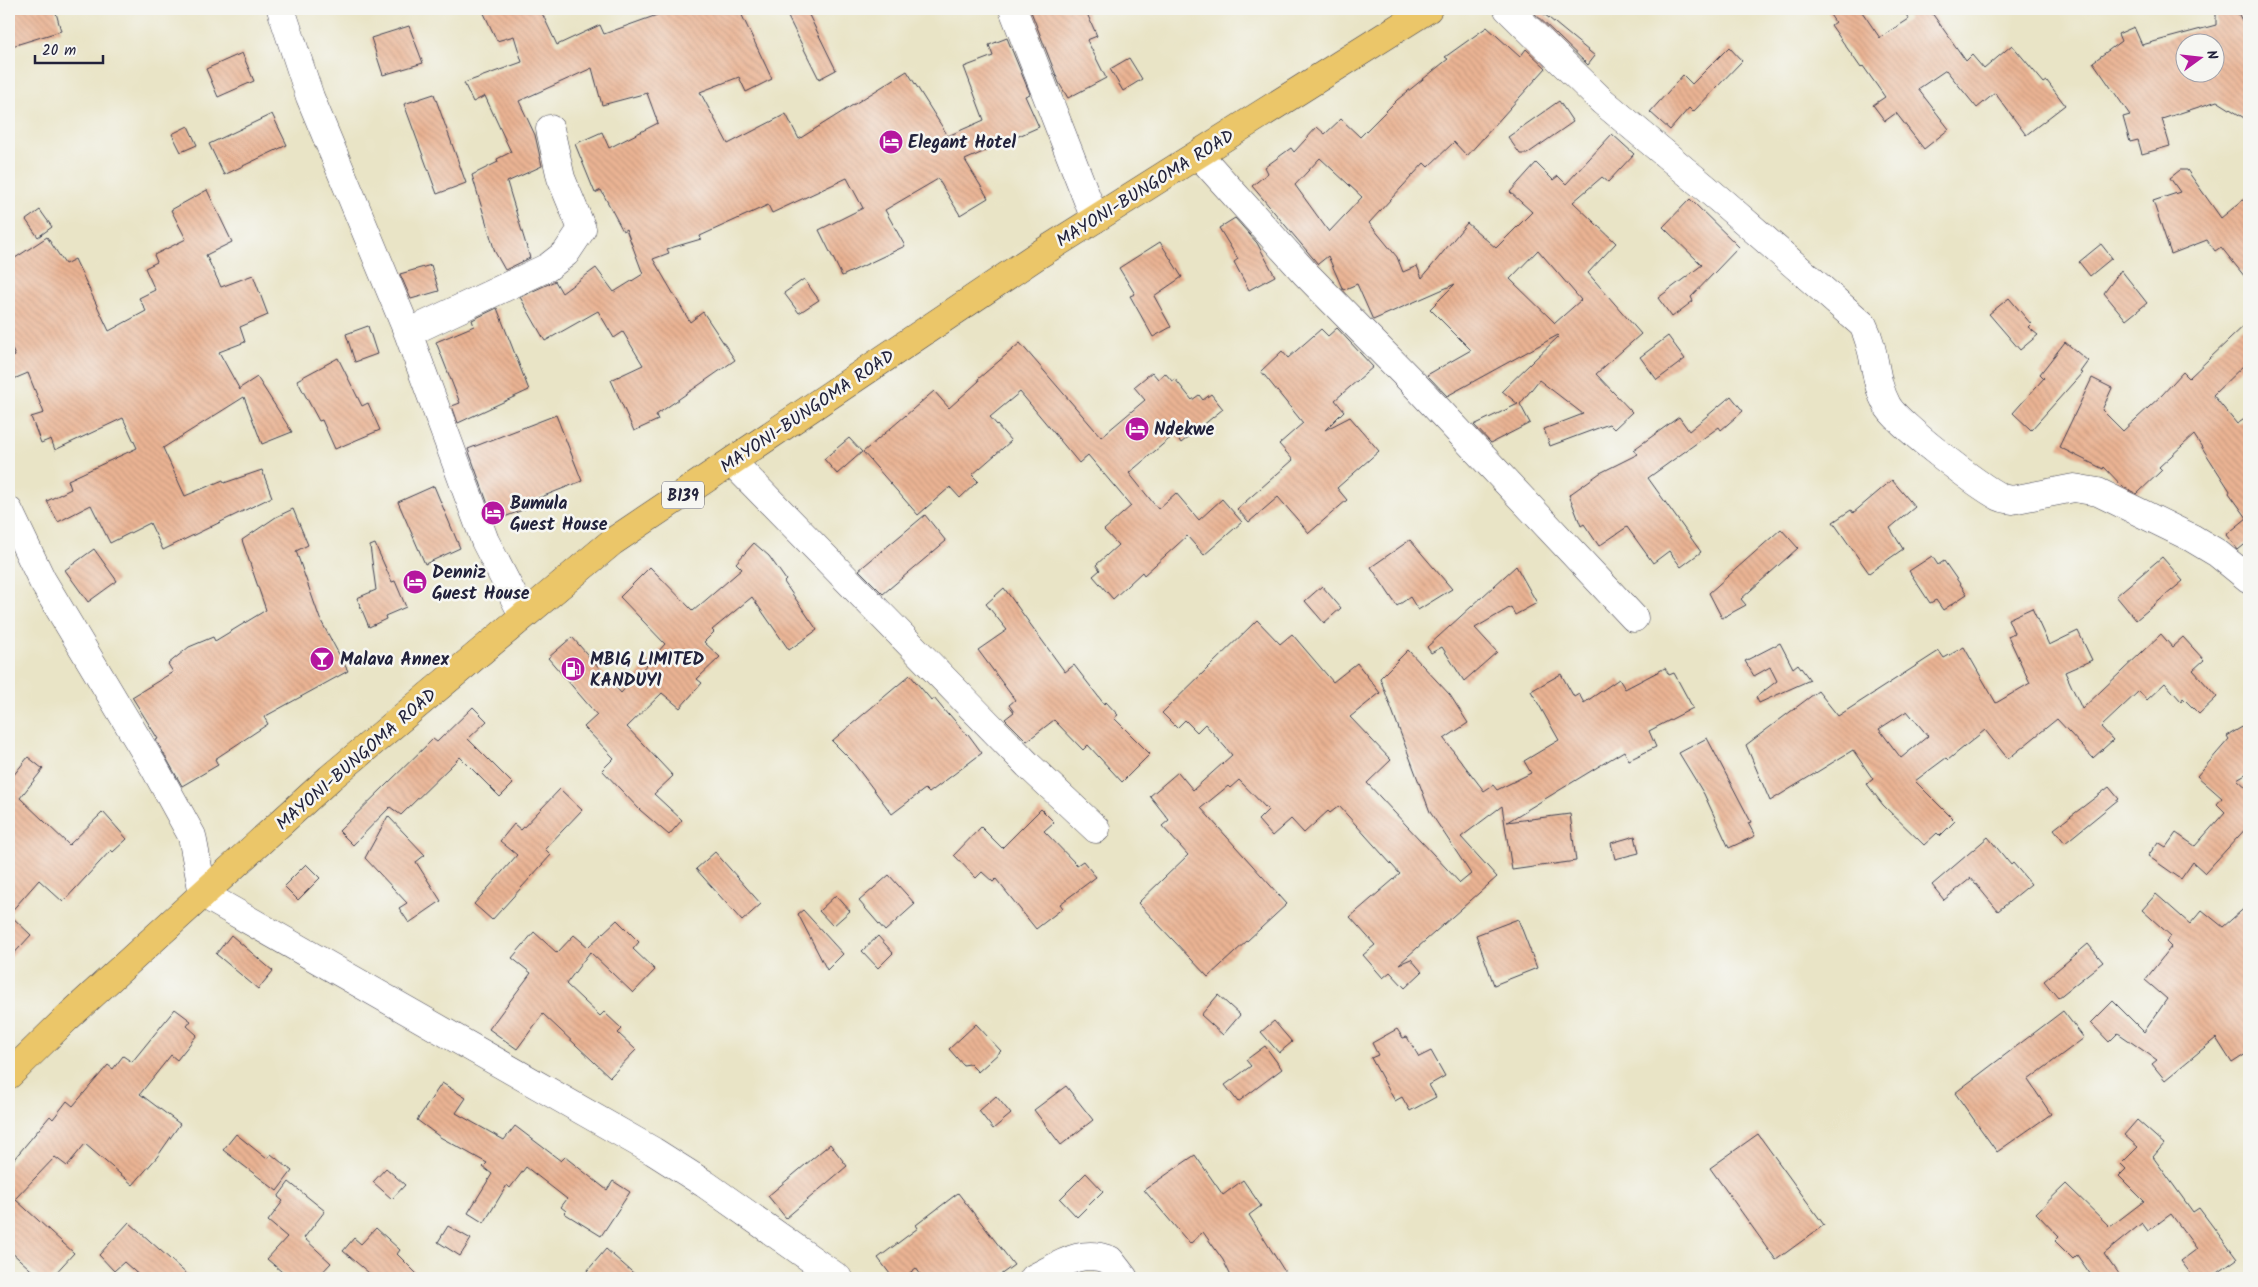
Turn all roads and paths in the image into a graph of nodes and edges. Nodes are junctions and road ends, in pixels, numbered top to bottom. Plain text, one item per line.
1 (281, 9) edge
2 (1013, 9) edge
3 (1428, 9) edge
4 (1508, 9) edge
5 (550, 129) dead end
6 (1199, 155) junction
7 (1095, 219) junction
8 (408, 333) junction
9 (732, 462) junction
10 (9, 511) edge
11 (2249, 579) edge
12 (523, 616) junction
13 (1634, 618) dead end
14 (1096, 829) dead end
15 (204, 894) junction
16 (9, 1074) edge
17 (838, 1278) edge
18 (1034, 1278) edge
19 (1124, 1278) edge

1 - 8 street
2 - 7 street
3 - 6 main road, MAYONI-BUNGOMA ROAD / B139
4 - 11 street
5 - 8 street
6 - 7 main road, MAYONI-BUNGOMA ROAD / B139
6 - 13 street
7 - 9 main road, MAYONI-BUNGOMA ROAD / B139
8 - 12 street
9 - 12 main road, MAYONI-BUNGOMA ROAD / B139
9 - 14 street
10 - 15 street
12 - 15 main road, MAYONI-BUNGOMA ROAD / B139
15 - 16 main road, MAYONI-BUNGOMA ROAD / B139
15 - 17 street
18 - 19 street

